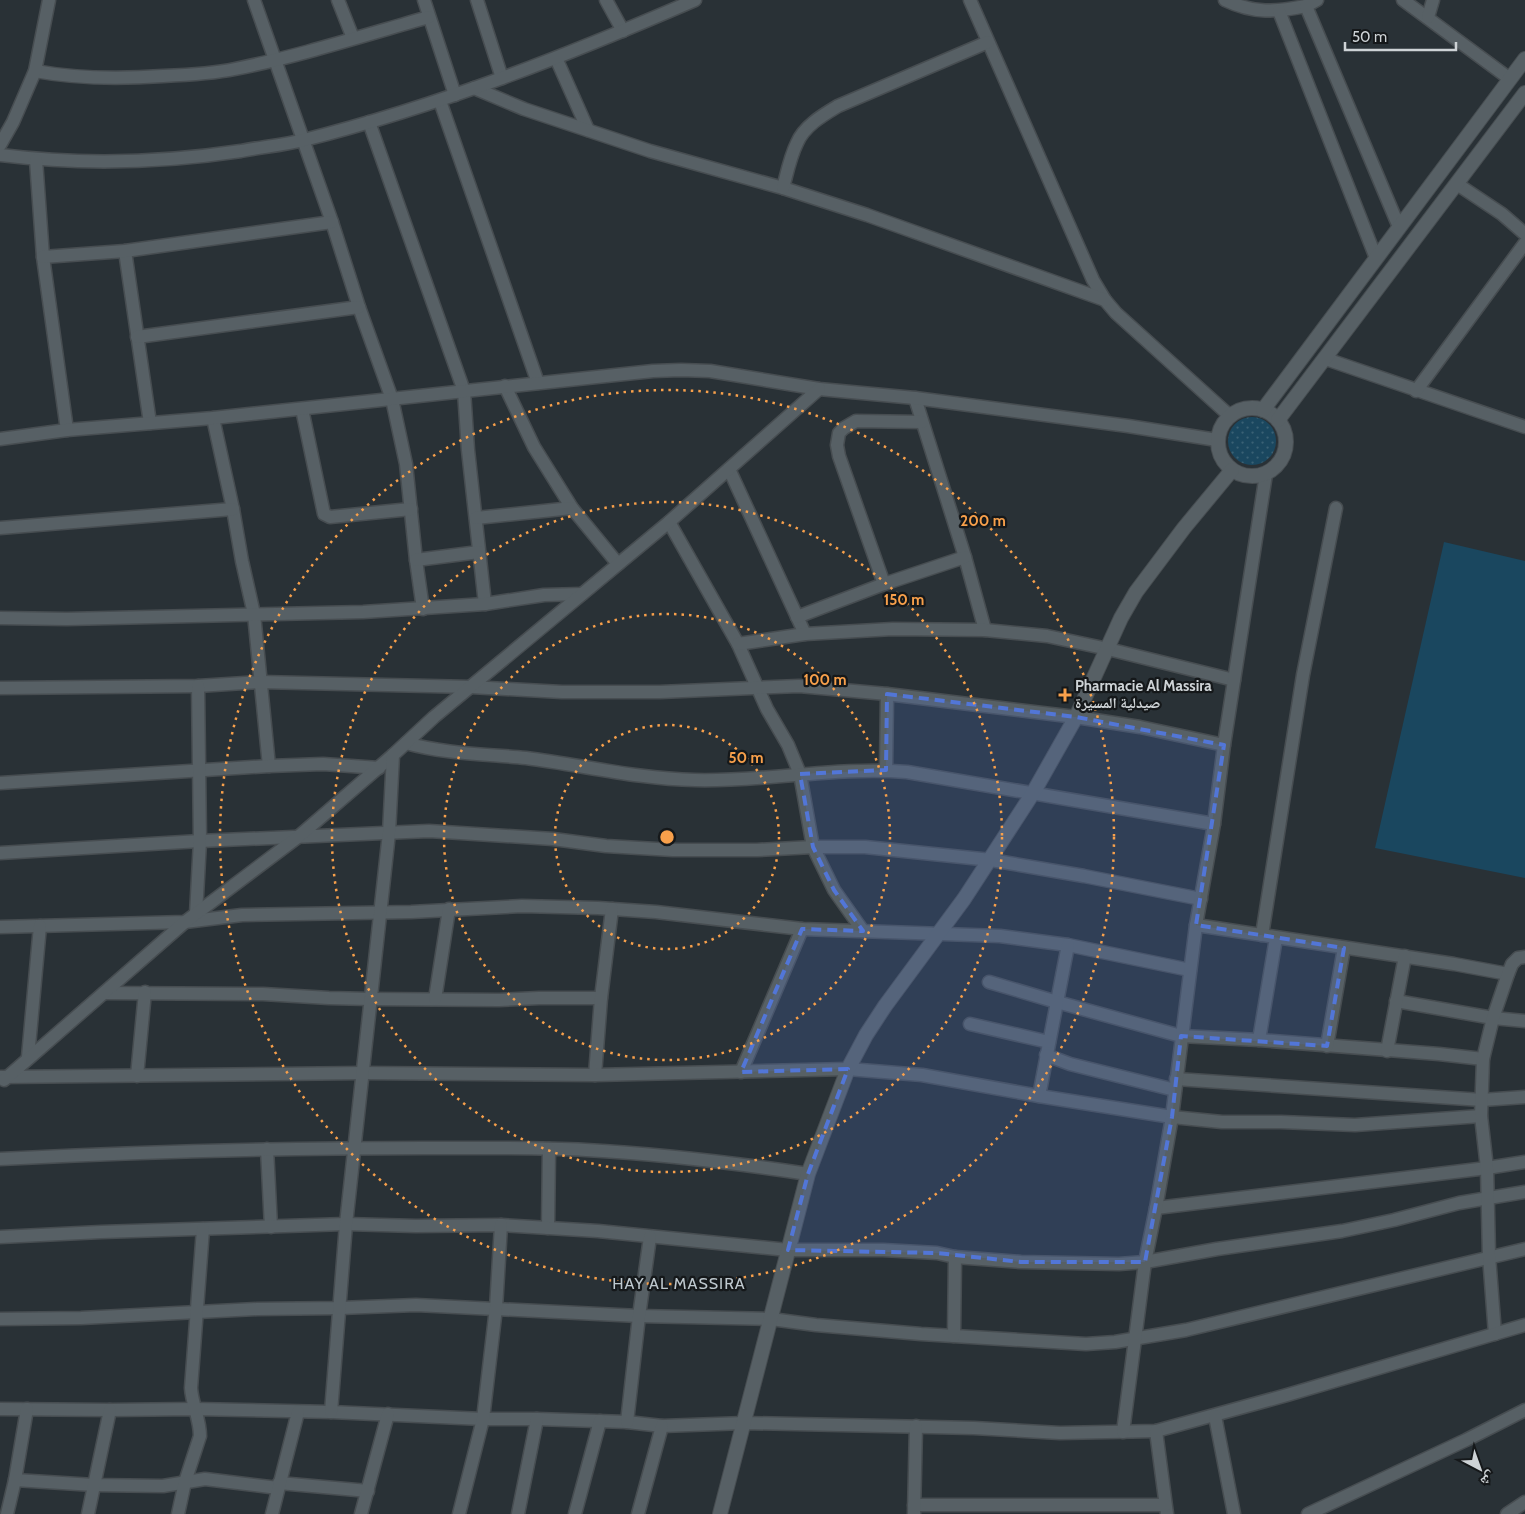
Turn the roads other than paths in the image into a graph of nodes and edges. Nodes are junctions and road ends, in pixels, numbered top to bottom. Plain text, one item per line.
1 (50, 0) edge
2 (254, 0) edge
3 (338, 0) edge
4 (424, 0) edge
5 (477, 0) edge
6 (606, 0) edge
7 (695, 0) edge
8 (970, 0) edge
9 (1225, 0) edge
10 (1403, 0) edge
11 (1433, 0) edge
12 (1312, 3) edge
13 (1279, 11) junction
14 (429, 17) junction
15 (1428, 18) junction
16 (623, 31) junction
17 (353, 38) junction
18 (988, 42) junction
19 (556, 58) junction
20 (1525, 59) edge
21 (275, 60) junction
22 (35, 71) junction
23 (502, 78) junction
24 (1510, 79) junction
25 (474, 88) junction
26 (1525, 92) edge
27 (455, 96) junction
28 (440, 101) junction
29 (369, 122) junction
30 (588, 130) junction
31 (303, 140) junction
32 (0, 145) edge
33 (0, 155) edge
34 (36, 160) junction
35 (1457, 184) junction
36 (783, 188) junction
37 (332, 222) junction
38 (1399, 227) junction
39 (1525, 234) edge
40 (1525, 243) edge
41 (126, 251) junction
42 (43, 257) junction
43 (1376, 258) junction
44 (1105, 300) junction
45 (359, 307) junction
46 (137, 337) junction
47 (1326, 359) junction
48 (538, 383) junction
49 (505, 386) junction
50 (819, 389) junction
51 (464, 391) junction
52 (1416, 391) junction
53 (915, 398) junction
54 (392, 399) junction
55 (302, 409) junction
56 (1263, 410) junction
57 (1230, 416) junction
58 (213, 418) junction
59 (1278, 420) junction
60 (922, 422) junction
61 (150, 423) junction
62 (1522, 424) edge
63 (67, 430) junction
64 (0, 438) edge
65 (1217, 440) junction
66 (728, 469) junction
67 (1232, 470) junction
68 (1266, 474) junction
69 (572, 508) junction
70 (1336, 508) dead end
71 (233, 509) junction
72 (411, 509) junction
73 (476, 518) junction
74 (669, 522) junction
75 (0, 528) edge
76 (479, 552) junction
77 (965, 557) junction
78 (416, 560) junction
79 (618, 564) junction
80 (884, 584) junction
81 (582, 594) junction
82 (484, 604) junction
83 (423, 609) junction
84 (254, 614) junction
85 (798, 617) junction
86 (0, 618) edge
87 (985, 630) junction
88 (805, 634) junction
89 (738, 644) junction
90 (1108, 649) junction
91 (1234, 680) junction
92 (261, 682) junction
93 (198, 686) junction
94 (471, 687) junction
95 (758, 687) junction
96 (0, 688) edge
97 (887, 694) junction
98 (1076, 717) junction
99 (406, 743) junction
100 (1224, 746) junction
101 (393, 755) junction
102 (269, 766) junction
103 (379, 768) junction
104 (886, 770) junction
105 (199, 771) junction
106 (800, 774) junction
107 (0, 783) edge
108 (1033, 794) junction
109 (1214, 824) junction
110 (388, 833) junction
111 (298, 836) junction
112 (200, 841) junction
113 (813, 847) junction
114 (0, 853) edge
115 (991, 860) junction
116 (1201, 899) junction
117 (449, 909) junction
118 (612, 909) junction
119 (380, 912) junction
120 (196, 914) junction
121 (185, 922) junction
122 (1196, 925) junction
123 (40, 926) junction
124 (0, 927) edge
125 (802, 929) junction
126 (863, 931) junction
127 (940, 933) junction
128 (1262, 935) junction
129 (1276, 938) junction
130 (1068, 945) junction
131 (1344, 948) junction
132 (1404, 956) junction
133 (1525, 957) edge
134 (1190, 970) junction
135 (1508, 974) junction
136 (989, 982) dead end
137 (145, 992) junction
138 (104, 993) junction
139 (601, 998) junction
140 (370, 999) junction
141 (435, 999) junction
142 (1396, 1001) junction
143 (1057, 1002) junction
144 (1493, 1018) junction
145 (1525, 1021) edge
146 (970, 1024) dead end
147 (1181, 1036) junction
148 (1259, 1040) junction
149 (1327, 1046) junction
150 (1047, 1049) junction
151 (1387, 1051) junction
152 (28, 1057) junction
153 (1482, 1058) junction
154 (848, 1069) junction
155 (741, 1072) junction
156 (363, 1073) junction
157 (595, 1075) junction
158 (137, 1076) junction
159 (2, 1079) edge
160 (1175, 1085) junction
161 (1039, 1096) junction
162 (1525, 1097) edge
163 (1482, 1100) junction
164 (1481, 1116) junction
165 (1172, 1117) junction
166 (354, 1148) junction
167 (266, 1149) junction
168 (549, 1149) junction
169 (0, 1159) edge
170 (1525, 1162) edge
171 (1487, 1168) junction
172 (808, 1174) junction
173 (1525, 1192) edge
174 (1488, 1198) junction
175 (1156, 1208) junction
176 (346, 1224) junction
177 (502, 1225) junction
178 (271, 1227) junction
179 (548, 1228) junction
180 (203, 1229) junction
181 (650, 1236) junction
182 (0, 1237) edge
183 (1525, 1249) edge
184 (788, 1250) junction
185 (955, 1256) junction
186 (1489, 1256) junction
187 (1145, 1262) junction
188 (340, 1308) junction
189 (496, 1308) junction
190 (198, 1312) junction
191 (638, 1316) junction
192 (0, 1319) edge
193 (772, 1319) junction
194 (1524, 1327) edge
195 (1495, 1334) junction
196 (954, 1336) junction
197 (1135, 1339) junction
198 (0, 1409) edge
199 (27, 1409) junction
200 (195, 1409) junction
201 (110, 1410) junction
202 (1525, 1410) edge
203 (298, 1412) junction
204 (331, 1412) junction
205 (388, 1414) junction
206 (1215, 1416) junction
207 (537, 1418) junction
208 (483, 1419) junction
209 (600, 1421) junction
210 (627, 1422) junction
211 (745, 1423) junction
212 (662, 1426) junction
213 (916, 1426) junction
214 (1156, 1431) junction
215 (1123, 1432) junction
216 (15, 1480) junction
217 (184, 1482) junction
218 (94, 1485) junction
219 (279, 1485) junction
220 (368, 1491) junction
221 (1525, 1502) edge
222 (914, 1509) edge
223 (1166, 1510) edge
224 (7, 1514) edge
225 (88, 1514) edge
226 (178, 1514) edge
227 (276, 1514) edge
228 (361, 1514) edge
229 (459, 1514) edge
230 (518, 1514) edge
231 (575, 1514) edge
232 (638, 1514) edge
233 (720, 1514) edge
234 (1234, 1514) edge
235 (1308, 1514) edge
236 (1507, 1514) edge

1 - 22 street
2 - 21 street
3 - 17 street
4 - 14 street
5 - 23 street
6 - 16 street
7 - 16 street
8 - 18 street
9 - 13 street
10 - 15 street
11 - 15 street
12 - 13 street
12 - 38 street
13 - 43 street
14 - 17 street
14 - 27 street
15 - 24 street
16 - 19 street
17 - 21 street
18 - 36 street
18 - 44 street
19 - 23 street
19 - 30 street
20 - 24 street
21 - 22 street
21 - 31 street
22 - 32 street
23 - 25 street
24 - 38 street
25 - 27 street
25 - 30 street
26 - 35 street
27 - 28 street
28 - 29 street
28 - 48 street
29 - 31 street
29 - 51 street
30 - 36 street
31 - 34 street
31 - 37 street
33 - 34 street
34 - 42 street
35 - 39 street
35 - 47 street
36 - 44 street
37 - 41 street
37 - 45 street
38 - 43 street
40 - 52 street
41 - 42 street
41 - 46 street
42 - 63 street
43 - 56 street
44 - 57 street
45 - 46 street
45 - 54 street
46 - 61 street
47 - 52 street
47 - 59 street
48 - 49 street
48 - 50 street
49 - 51 street
49 - 69 street
50 - 53 street
50 - 66 street
51 - 54 street
51 - 73 street
52 - 62 street
53 - 60 street
53 - 65 street
54 - 55 street
54 - 72 street
55 - 58 street
55 - 72 street
56 - 57 street
56 - 59 street
57 - 65 street
58 - 61 street
58 - 71 street
59 - 68 street
60 - 77 street
60 - 80 street
61 - 63 street
63 - 64 street
65 - 67 street
66 - 74 street
66 - 85 street
67 - 68 street
67 - 90 street
68 - 91 street
69 - 73 street
69 - 79 street
70 - 128 street
71 - 75 street
71 - 84 street
72 - 78 street
73 - 76 street
74 - 79 street
74 - 89 street
76 - 78 street
76 - 82 street
77 - 80 street
77 - 87 street
78 - 83 street
79 - 81 street
80 - 85 street
81 - 82 street
81 - 94 street
82 - 83 street
83 - 84 street
84 - 86 street
84 - 92 street
85 - 88 street
87 - 88 street
87 - 90 street
88 - 89 street
89 - 95 street
90 - 91 street
90 - 98 street
91 - 100 street
92 - 93 street
92 - 94 street
92 - 102 street
93 - 96 street
93 - 105 street
94 - 95 street
94 - 99 street
95 - 97 street
95 - 106 street
97 - 98 street
97 - 104 street
98 - 100 street
98 - 108 street
99 - 101 street
99 - 106 street
100 - 109 street
101 - 103 street
101 - 110 street
102 - 103 street
102 - 105 street
103 - 111 street
104 - 106 street
104 - 108 street
105 - 107 street
105 - 112 street
106 - 113 street
108 - 109 street
108 - 115 street
109 - 116 street
110 - 111 street
110 - 113 street
110 - 119 street
111 - 112 street
111 - 120 street
112 - 114 street
112 - 120 street
113 - 115 street
113 - 126 street
115 - 116 street
115 - 127 street
116 - 122 street
117 - 118 street
117 - 119 street
117 - 141 street
118 - 125 street
118 - 139 street
119 - 121 street
119 - 140 street
120 - 121 street
121 - 123 street
121 - 138 street
122 - 128 street
122 - 134 street
123 - 124 street
123 - 152 street
125 - 126 street
125 - 155 street
126 - 127 street
127 - 130 street
127 - 154 street
128 - 129 street
129 - 131 street
129 - 148 street
130 - 134 street
130 - 143 street
131 - 132 street
131 - 149 street
132 - 135 street
132 - 142 street
133 - 135 street
134 - 147 street
135 - 144 street
136 - 143 street
137 - 138 street
137 - 140 street
137 - 158 street
138 - 152 street
139 - 141 street
139 - 157 street
140 - 141 street
140 - 156 street
142 - 144 street
142 - 151 street
143 - 147 street
143 - 150 street
144 - 145 street
144 - 153 street
146 - 150 street
147 - 148 street
147 - 160 street
148 - 149 street
149 - 151 street
150 - 160 street
150 - 161 street
151 - 153 street
152 - 159 street
153 - 163 street
154 - 155 street
154 - 161 street
154 - 172 street
155 - 157 street
156 - 157 street
156 - 158 street
156 - 166 street
158 - 159 street
160 - 163 street
160 - 165 street
161 - 165 street
162 - 163 street
163 - 164 street
164 - 165 street
164 - 171 street
165 - 175 street
166 - 167 street
166 - 168 street
166 - 176 street
167 - 169 street
167 - 178 street
168 - 172 street
168 - 179 street
170 - 171 street
171 - 174 street
171 - 175 street
172 - 184 street
173 - 174 street
174 - 186 street
174 - 187 street
175 - 187 street
176 - 177 street
176 - 178 street
176 - 188 street
177 - 179 street
177 - 189 street
178 - 180 street
179 - 181 street
180 - 182 street
180 - 190 street
181 - 184 street
181 - 191 street
183 - 186 street
184 - 185 street
184 - 193 street
185 - 187 street
185 - 196 street
186 - 195 street
186 - 197 street
187 - 197 street
188 - 189 street
188 - 190 street
188 - 204 street
189 - 191 street
189 - 208 street
190 - 192 street
190 - 200 street
191 - 193 street
191 - 210 street
193 - 196 street
193 - 211 street
194 - 195 street
195 - 206 street
196 - 197 street
197 - 215 street
198 - 199 street
199 - 201 street
199 - 216 street
200 - 201 street
200 - 203 street
200 - 217 street
201 - 218 street
202 - 235 street
203 - 204 street
203 - 219 street
204 - 205 street
205 - 208 street
205 - 220 street
206 - 214 street
206 - 234 street
207 - 208 street
207 - 209 street
207 - 230 street
208 - 229 street
209 - 210 street
209 - 231 street
210 - 212 street
211 - 212 street
211 - 213 street
211 - 233 street
212 - 232 street
213 - 215 street
213 - 222 street
214 - 215 street
214 - 223 street
216 - 218 street
216 - 224 street
217 - 218 street
217 - 219 street
217 - 226 street
218 - 225 street
219 - 220 street
219 - 227 street
220 - 228 street
221 - 236 street
222 - 223 street

